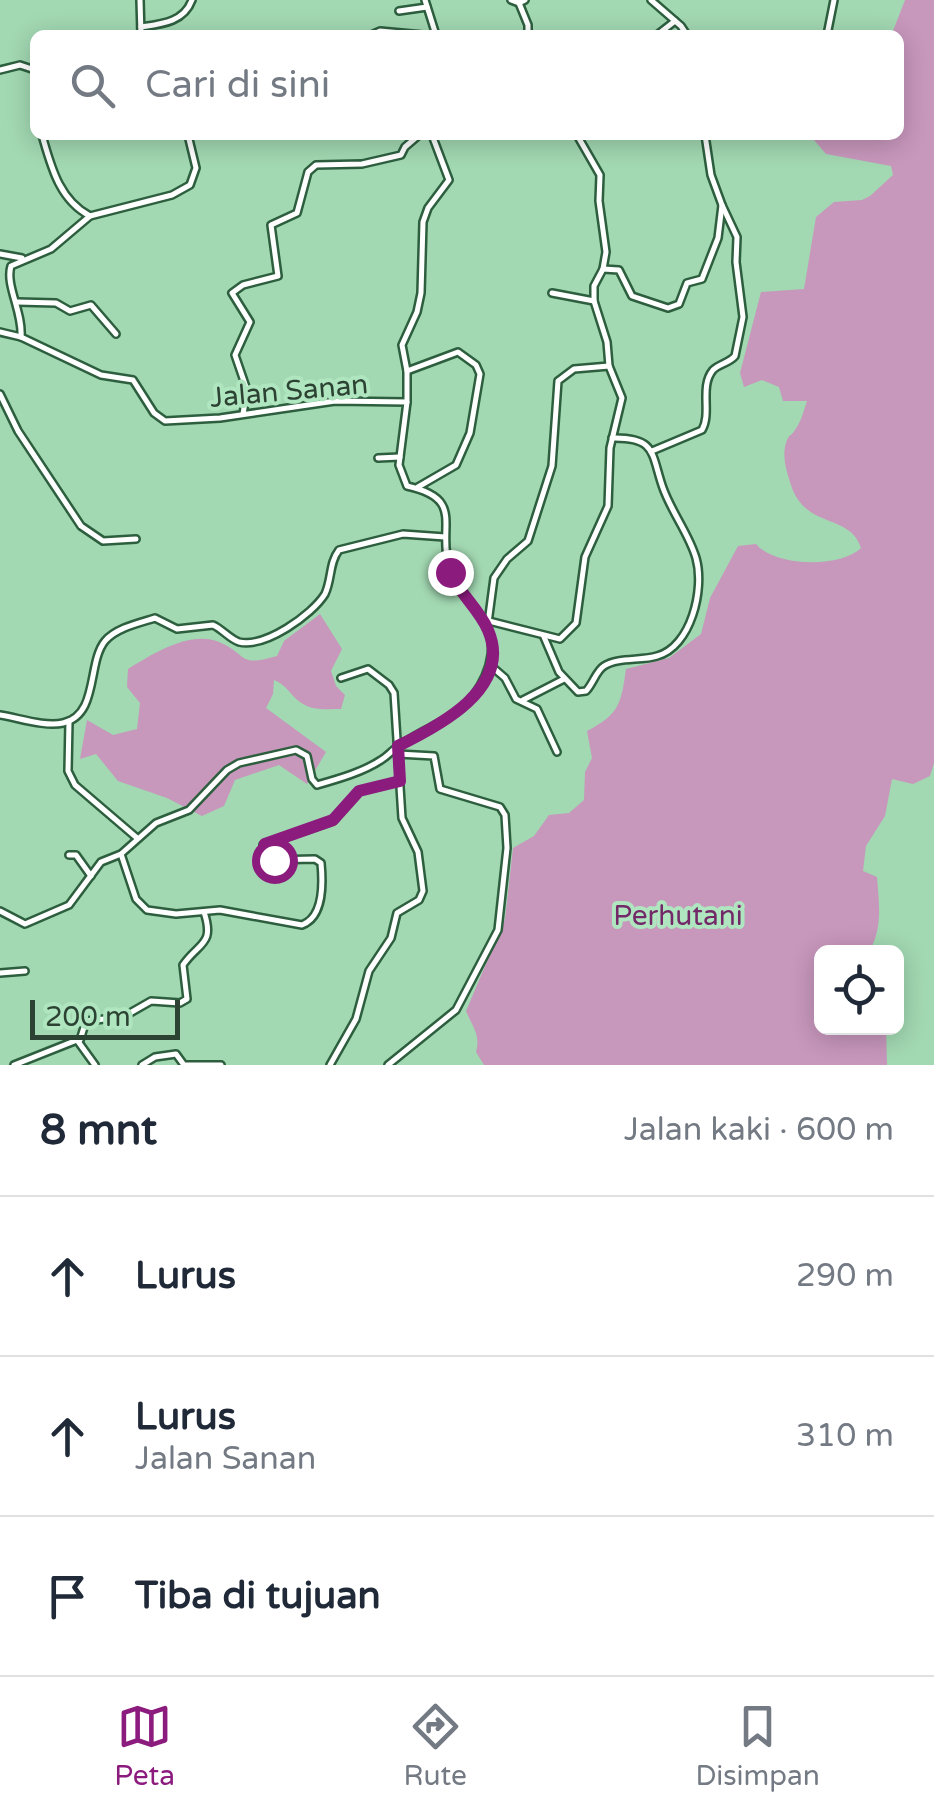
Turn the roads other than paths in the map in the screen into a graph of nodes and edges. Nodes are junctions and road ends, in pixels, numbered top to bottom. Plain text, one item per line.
1 (140, 0) edge
2 (192, 0) edge
3 (511, 0) edge
4 (651, 0) edge
5 (834, 0) edge
6 (522, 1) edge
7 (426, 3) edge
8 (399, 11) dead end
9 (675, 20) junction
10 (141, 27) junction
11 (141, 30) edge
12 (434, 30) edge
13 (527, 30) edge
14 (663, 30) edge
15 (682, 30) edge
16 (828, 30) edge
17 (30, 68) edge
18 (0, 70) edge
19 (44, 140) edge
20 (189, 140) edge
21 (414, 140) edge
22 (434, 140) edge
23 (580, 140) edge
24 (706, 140) edge
25 (722, 206) junction
26 (90, 216) junction
27 (0, 254) edge
28 (24, 258) junction
29 (603, 268) junction
30 (552, 293) dead end
31 (594, 300) junction
32 (17, 302) junction
33 (0, 332) edge
34 (116, 334) dead end
35 (21, 337) junction
36 (609, 366) junction
37 (407, 370) junction
38 (0, 394) edge
39 (406, 402) junction
40 (244, 414) junction
41 (612, 438) junction
42 (652, 451) junction
43 (400, 456) junction
44 (378, 458) dead end
45 (418, 487) junction
46 (446, 537) junction
47 (136, 538) dead end
48 (488, 622) junction
49 (488, 630) junction
50 (544, 636) junction
51 (490, 665) junction
52 (341, 678) dead end
53 (564, 679) junction
54 (520, 701) junction
55 (0, 715) edge
56 (69, 721) junction
57 (398, 746) junction
58 (557, 752) dead end
59 (398, 754) junction
60 (400, 781) junction
61 (138, 838) junction
62 (69, 854) dead end
63 (121, 854) junction
64 (91, 876) junction
65 (0, 911) edge
66 (204, 911) junction
67 (24, 971) dead end
68 (0, 973) edge
69 (80, 1040) junction
70 (14, 1065) edge
71 (95, 1065) edge
72 (142, 1065) edge
73 (221, 1065) edge
74 (330, 1065) edge
75 (388, 1065) edge

1 - 10 street
2 - 10 street
3 - 6 street
4 - 9 street
5 - 16 street
6 - 13 street
7 - 8 street
7 - 12 street
9 - 14 street
9 - 15 street
10 - 11 street
17 - 18 street
19 - 26 street
20 - 26 street
21 - 40 street
22 - 37 street
23 - 29 street
24 - 25 street
25 - 29 street
25 - 42 street
26 - 28 street
27 - 28 street
28 - 32 street
29 - 31 street
30 - 31 street
31 - 36 street
32 - 34 street
32 - 35 street
33 - 35 street, Jalan Sanan
35 - 40 street, Jalan Sanan
36 - 41 street
36 - 48 street
37 - 39 street
37 - 45 street
38 - 47 street
39 - 40 street, Jalan Sanan
39 - 43 street, Jalan Sanan
41 - 42 street
41 - 50 street
42 - 53 street
43 - 44 street
43 - 45 street
45 - 46 street
46 - 49 street
46 - 56 street
48 - 49 street
48 - 50 street
49 - 51 street
50 - 53 street
51 - 54 street
51 - 57 street
52 - 57 street
53 - 54 street
54 - 58 street
55 - 56 street
56 - 61 street
57 - 59 street
57 - 61 street
59 - 60 street
59 - 75 street
60 - 66 street
60 - 74 street
61 - 63 street
62 - 64 street
63 - 64 street
63 - 66 street
64 - 65 street
66 - 69 street
67 - 68 street
69 - 70 street
69 - 71 street
72 - 73 street

